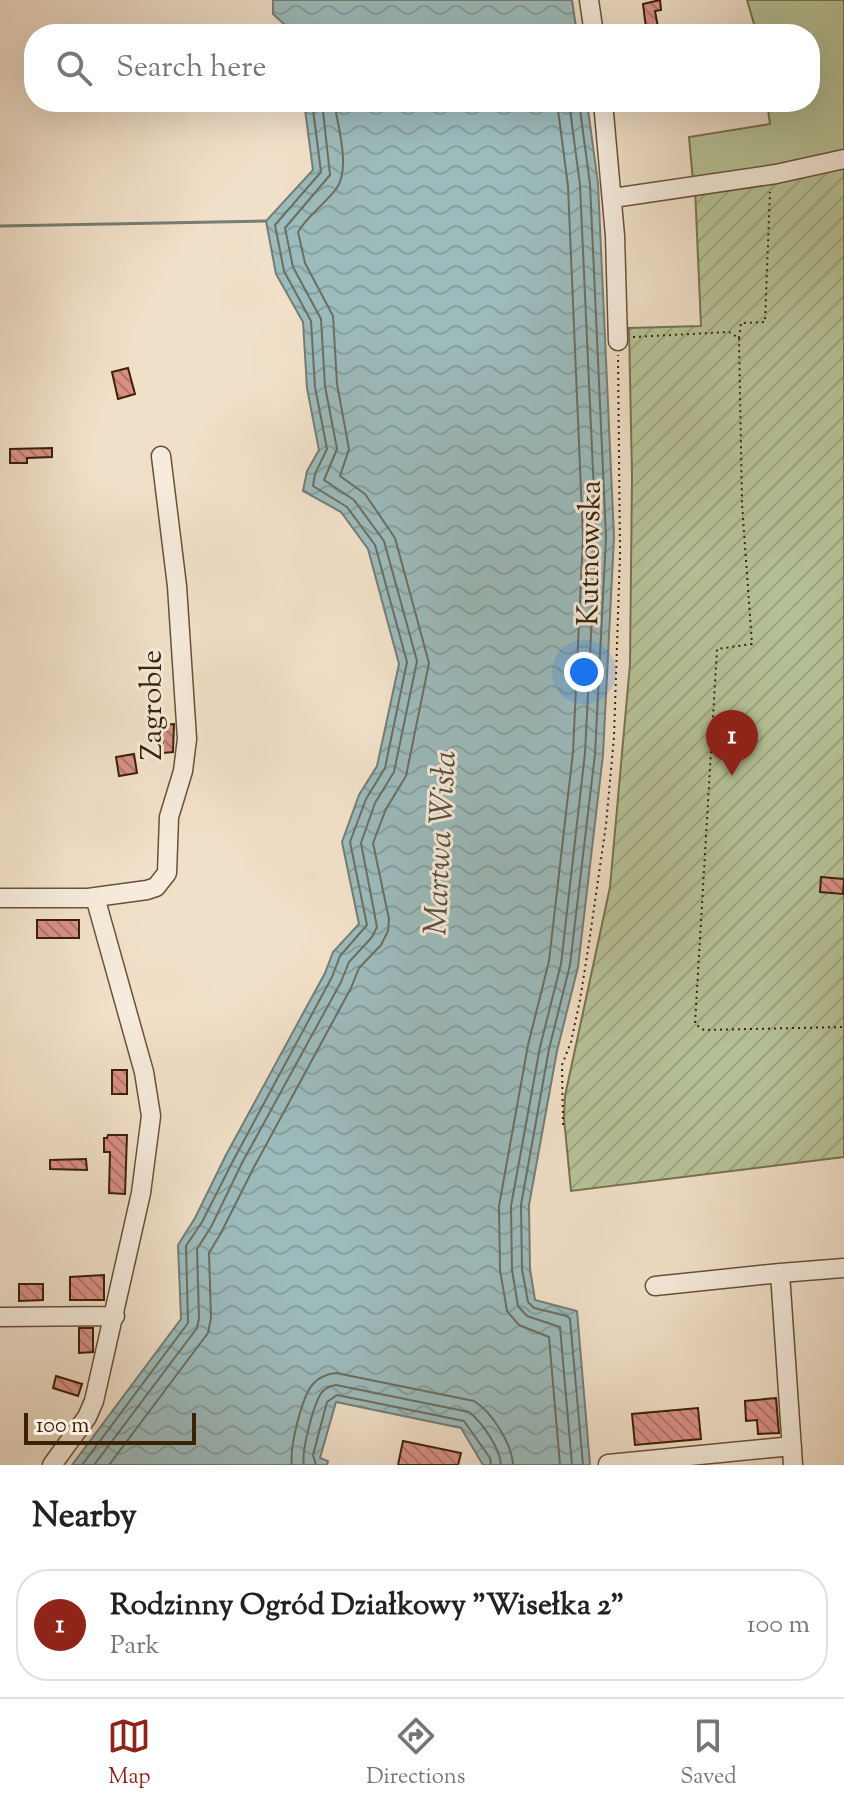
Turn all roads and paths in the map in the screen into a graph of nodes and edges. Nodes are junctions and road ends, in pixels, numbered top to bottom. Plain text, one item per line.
1 (589, 0) edge
2 (593, 24) edge
3 (604, 112) edge
4 (844, 159) edge
5 (771, 175) junction
6 (613, 198) junction
7 (739, 338) junction
8 (624, 339) junction
9 (161, 456) dead end
10 (95, 897) junction
11 (0, 898) edge
12 (844, 1027) edge
13 (563, 1125) dead end
14 (844, 1268) edge
15 (780, 1273) junction
16 (655, 1286) dead end
17 (115, 1316) junction
18 (0, 1317) edge
19 (792, 1456) edge
20 (608, 1464) edge
21 (52, 1465) edge

1 - 2 street
3 - 6 street
4 - 5 street
5 - 6 street
5 - 7 path
6 - 8 street
7 - 8 path
7 - 12 path
8 - 13 path, Kutnowska
9 - 10 street, Zagroble
10 - 11 street, Zagroble
10 - 17 street
14 - 15 street
15 - 16 street
15 - 19 street
17 - 18 street
17 - 21 street
19 - 20 street

